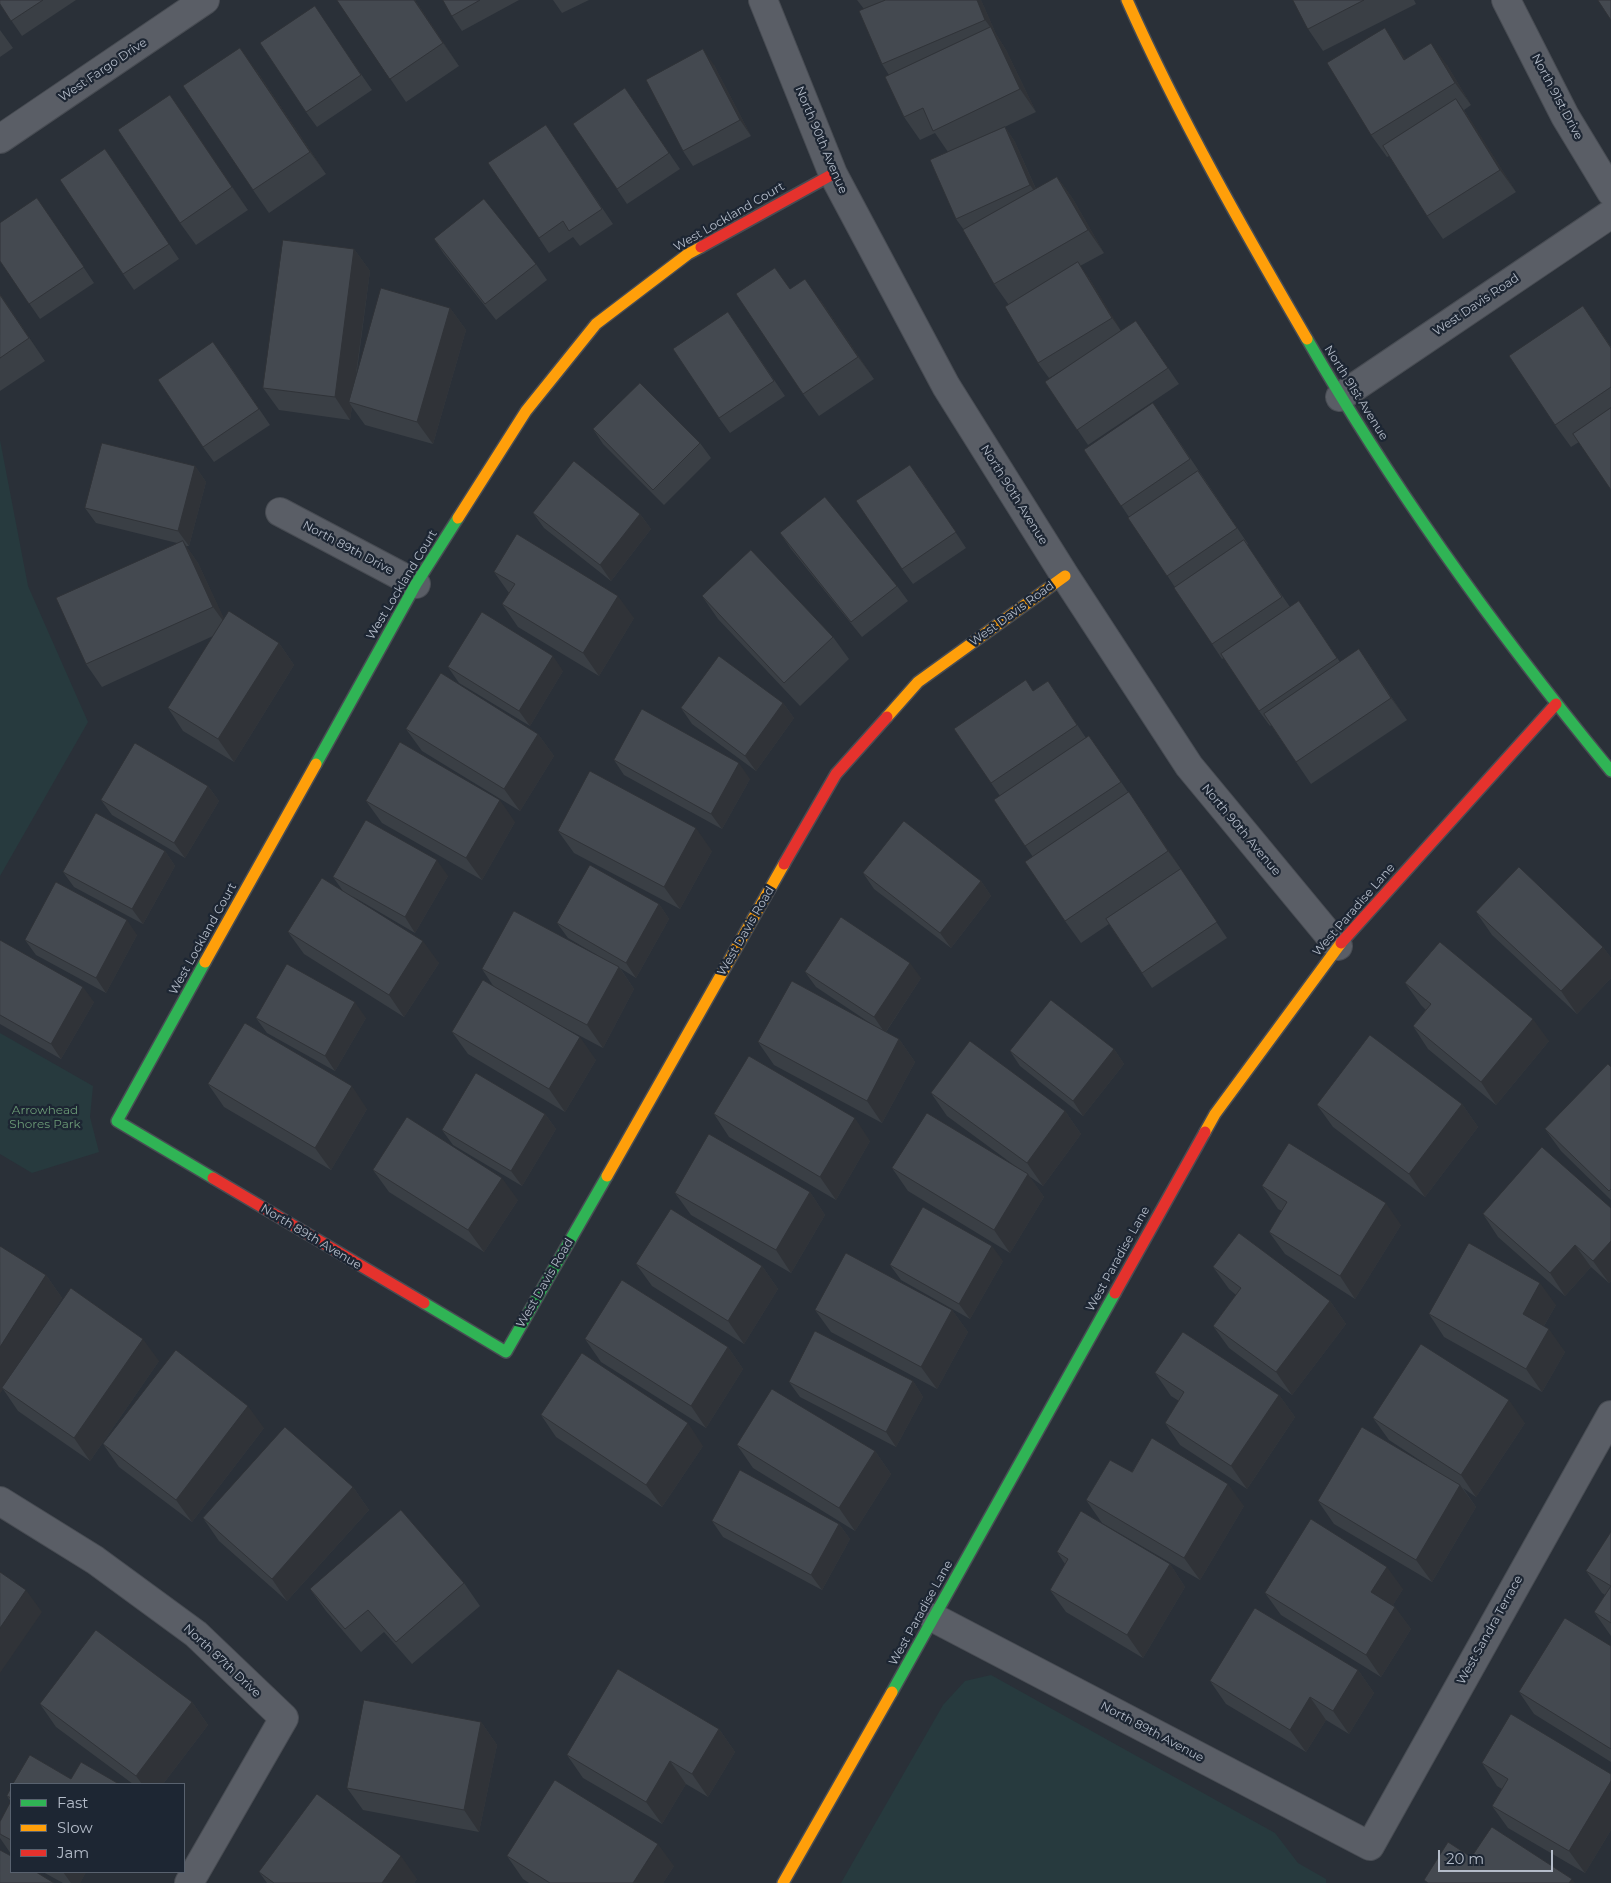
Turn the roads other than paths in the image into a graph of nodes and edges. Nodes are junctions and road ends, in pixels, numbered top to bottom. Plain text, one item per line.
1 (205, 0) edge
2 (763, 0) edge
3 (1126, 0) edge
4 (1506, 0) edge
5 (0, 139) edge
6 (833, 174) junction
7 (1611, 192) edge
8 (1611, 214) edge
9 (1340, 397) junction
10 (280, 512) dead end
11 (1065, 576) junction
12 (416, 584) junction
13 (1556, 704) junction
14 (1611, 770) edge
15 (1338, 946) junction
16 (117, 1121) joint
17 (506, 1352) joint
18 (1611, 1415) edge
19 (0, 1501) edge
20 (934, 1618) junction
21 (1370, 1846) joint
22 (189, 1883) edge
23 (783, 1883) edge

1 - 5 street, West Fargo Drive
2 - 6 street, North 90th Avenue
3 - 9 street, North 91st Avenue
4 - 7 street, North 91st Drive
6 - 11 street, North 90th Avenue
6 - 12 street, West Lockland Court
8 - 9 street, West Davis Road
9 - 13 street, North 91st Avenue
10 - 12 street, North 89th Drive
11 - 15 street, North 90th Avenue
11 - 17 street, West Davis Road
12 - 16 street, West Lockland Court
13 - 14 street, North 91st Avenue
13 - 15 street, West Paradise Lane
15 - 20 street, West Paradise Lane
16 - 17 street, North 89th Avenue
18 - 21 street, West Sandra Terrace
19 - 22 street, North 87th Drive
20 - 21 street, North 89th Avenue
20 - 23 street, West Paradise Lane

